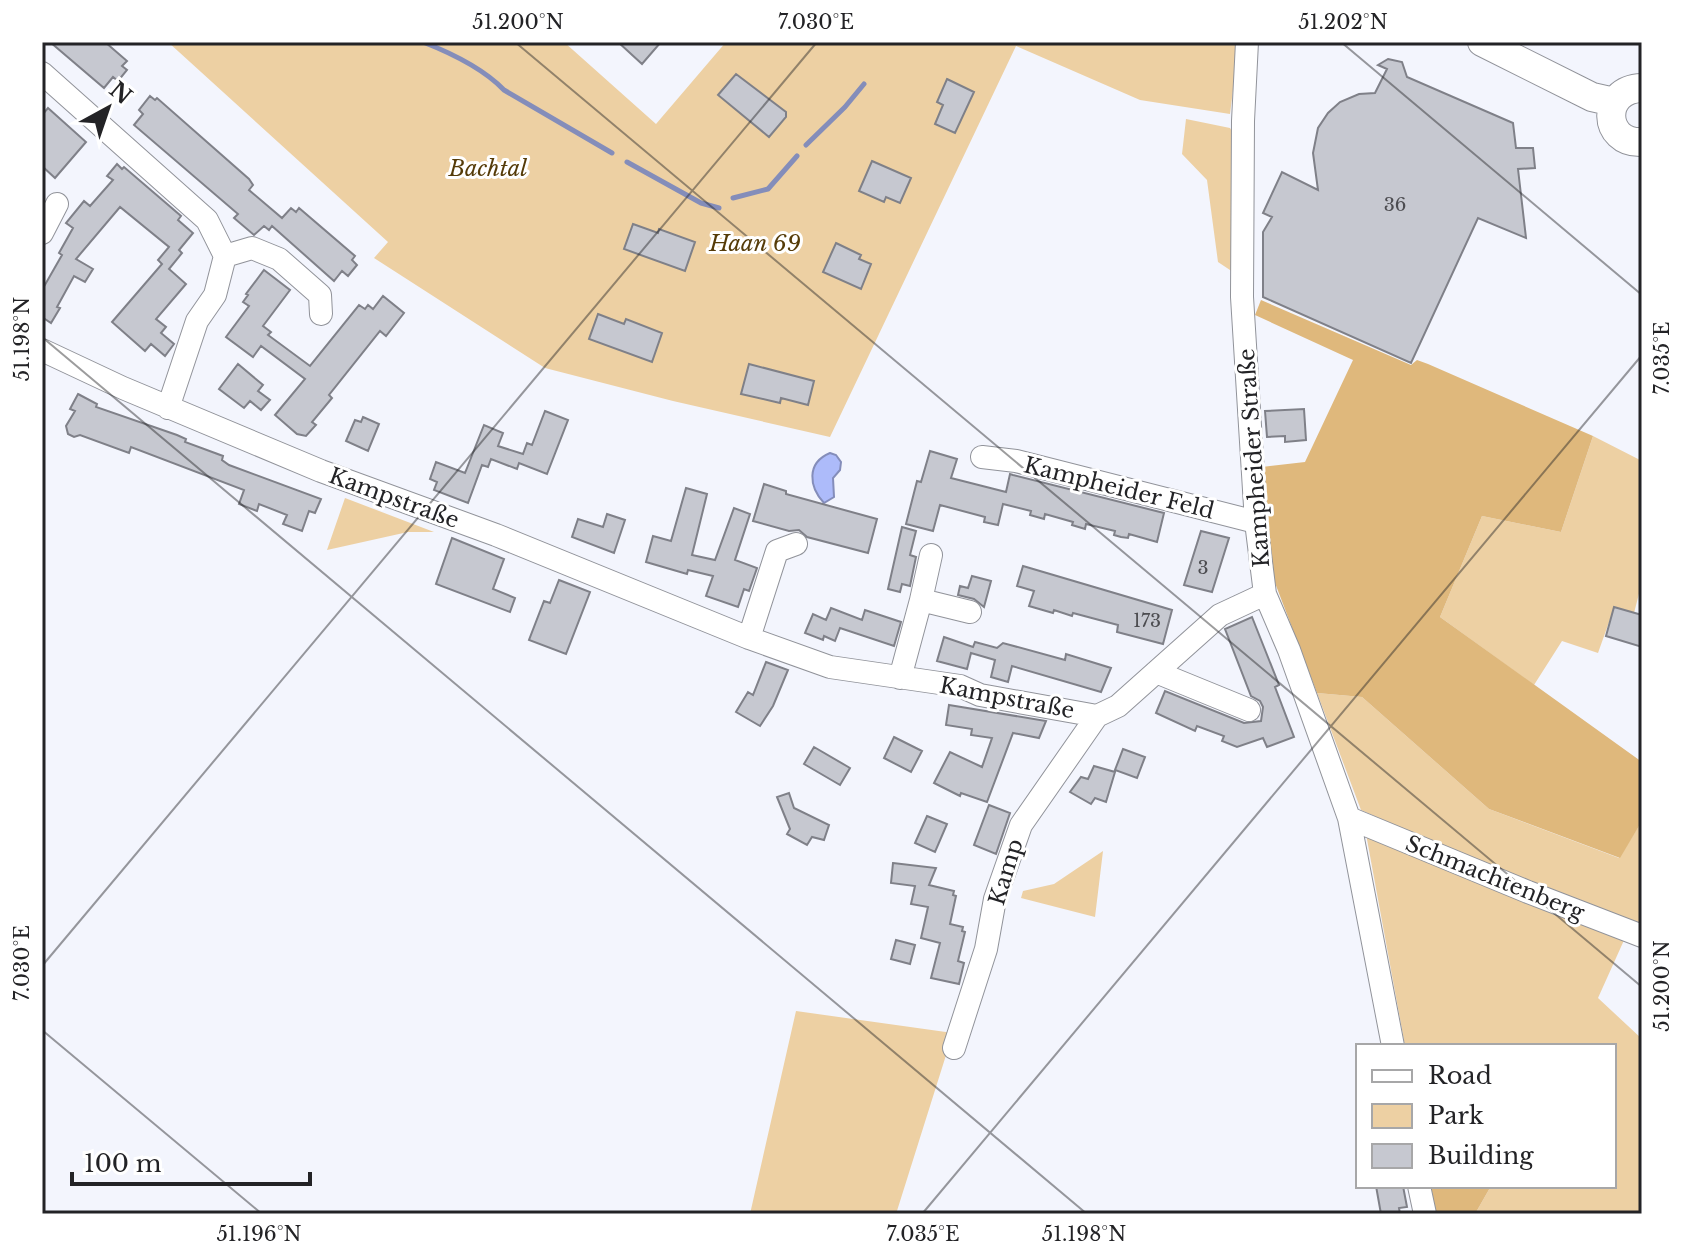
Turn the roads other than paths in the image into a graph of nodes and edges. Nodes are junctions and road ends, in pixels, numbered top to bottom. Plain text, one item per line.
1 (1247, 42) edge
2 (1482, 42) edge
3 (42, 73) edge
4 (1642, 88) edge
5 (1614, 102) junction
6 (1642, 142) edge
7 (57, 204) dead end
8 (42, 233) edge
9 (225, 256) junction
10 (321, 314) dead end
11 (42, 350) edge
12 (168, 408) junction
13 (982, 457) dead end
14 (1256, 522) junction
15 (796, 544) dead end
16 (931, 555) dead end
17 (1265, 594) junction
18 (921, 600) junction
19 (970, 612) dead end
20 (749, 638) junction
21 (1156, 672) junction
22 (900, 678) junction
23 (1249, 710) dead end
24 (1097, 716) junction
25 (1349, 818) junction
26 (1642, 936) edge
27 (1393, 1044) edge
28 (954, 1048) dead end
29 (1419, 1188) edge
30 (1425, 1214) edge

1 - 14 street, Kampheider Straße
2 - 5 main road
3 - 9 street
4 - 5 main road
5 - 6 main road
7 - 8 street
9 - 10 street
9 - 12 street
11 - 12 street, Kampstraße
12 - 20 street, Kampstraße
13 - 14 street, Kampheider Feld
14 - 17 street, Kampheider Straße
15 - 20 street
16 - 18 street
17 - 21 street, Kampstraße
17 - 25 street, Kampheider Straße
18 - 19 street
18 - 22 street
20 - 22 street, Kampstraße
21 - 23 street
21 - 24 street, Kampstraße
22 - 24 street, Kampstraße
24 - 28 street, Kamp
25 - 26 street, Schmachtenberg
25 - 27 street, Kampheider Straße
29 - 30 street

